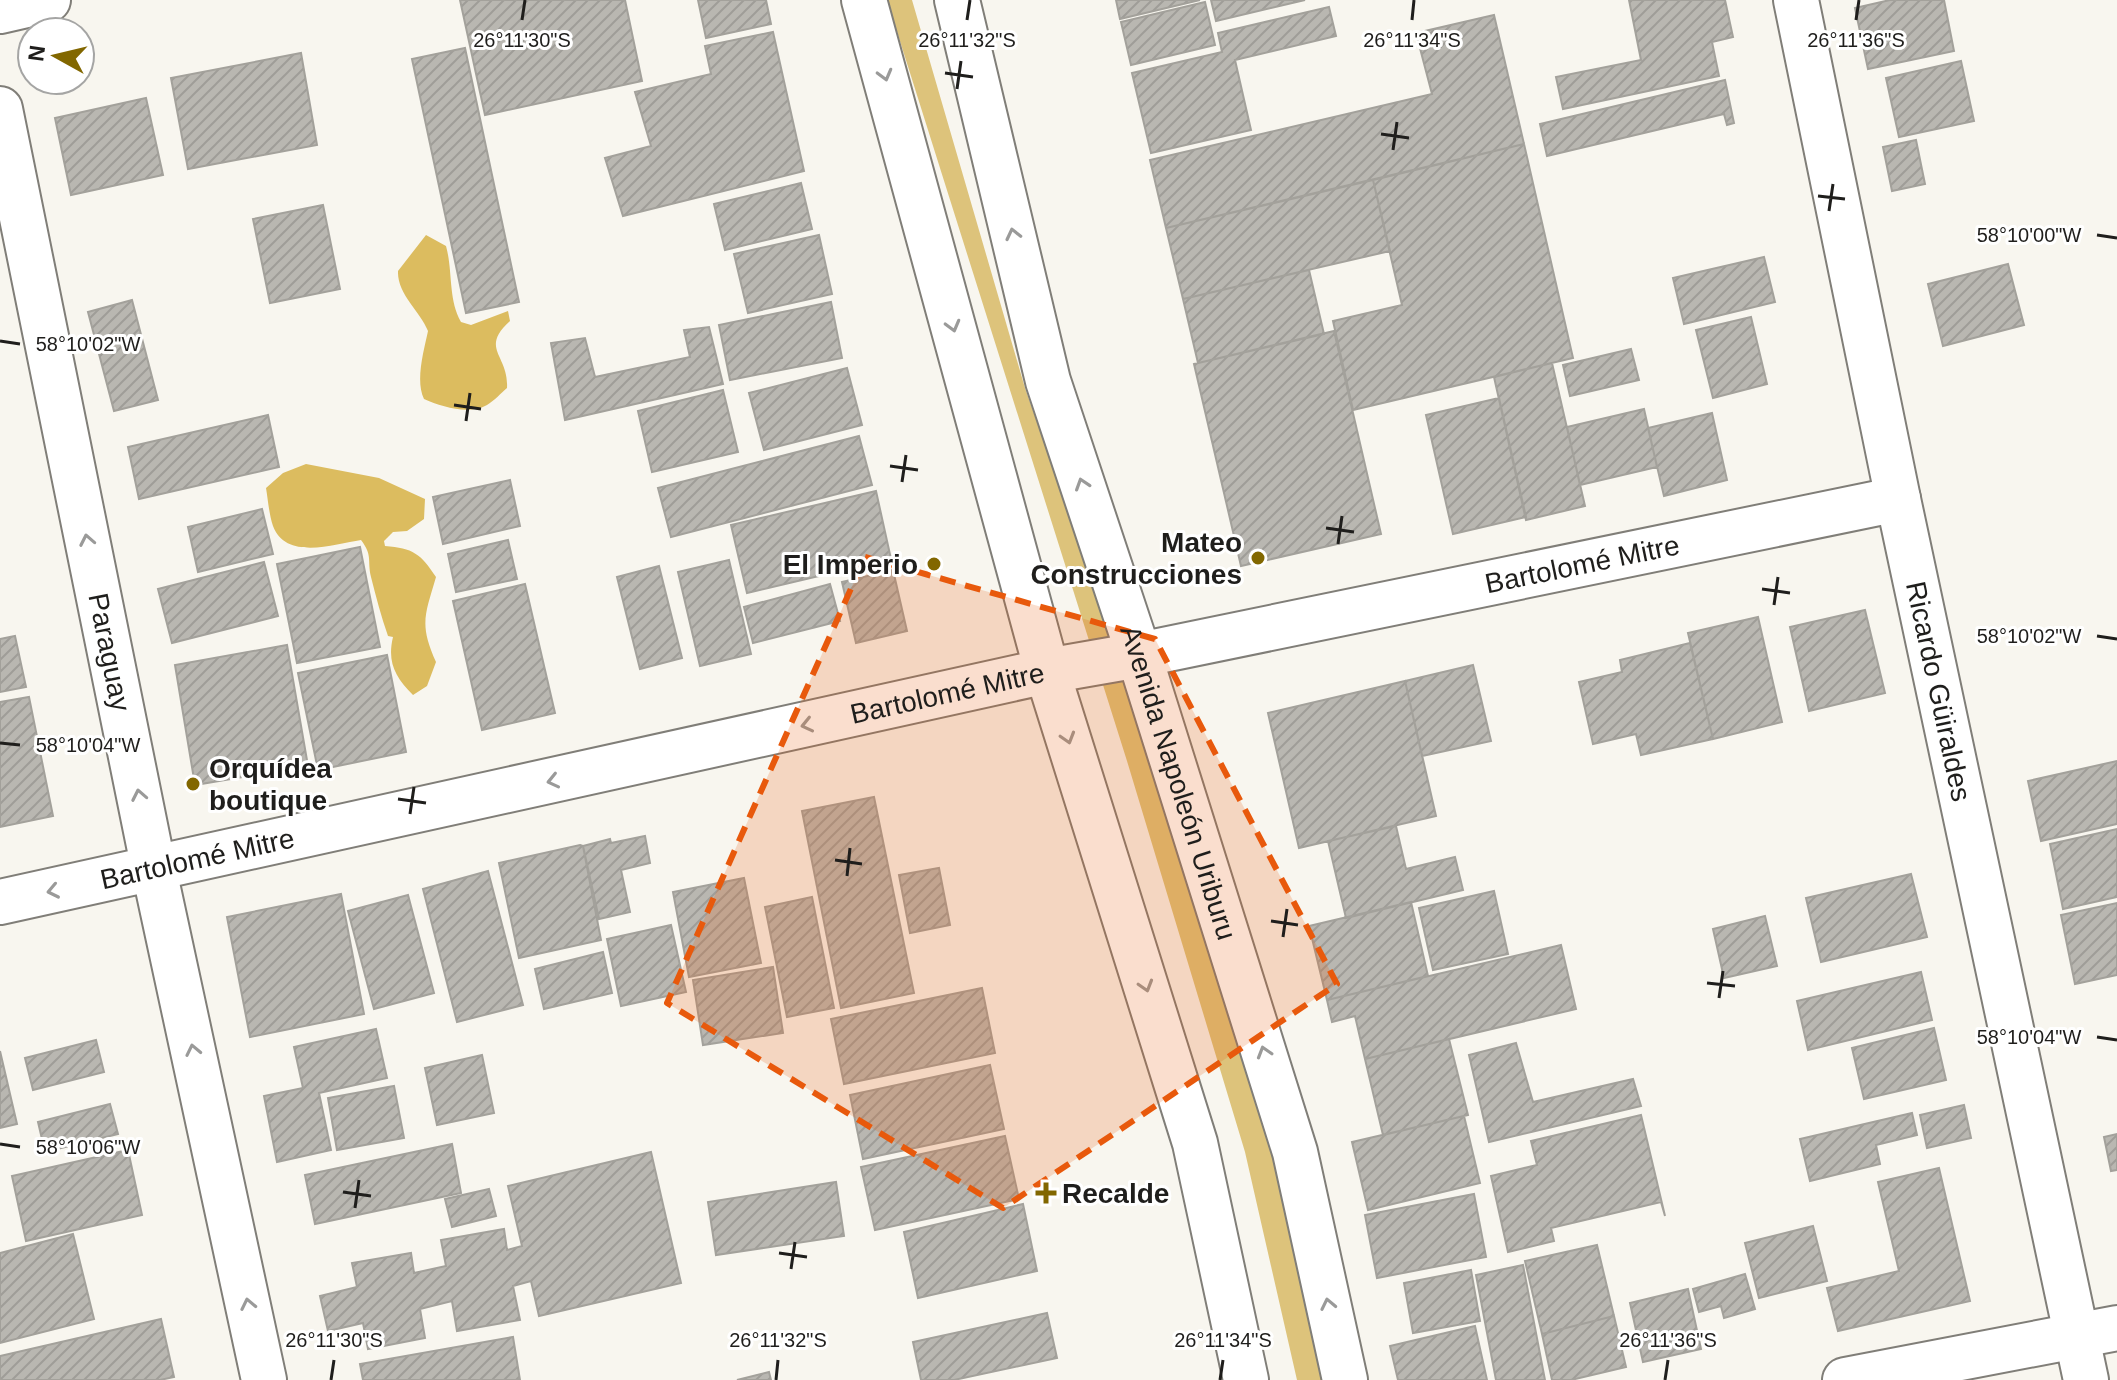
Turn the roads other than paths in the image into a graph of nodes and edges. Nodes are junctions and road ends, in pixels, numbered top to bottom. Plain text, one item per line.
1 (48, 0) edge
2 (864, 0) edge
3 (957, 0) edge
4 (1796, 0) edge
5 (0, 11) edge
6 (0, 109) edge
7 (1898, 499) junction
8 (1139, 655) junction
9 (1047, 671) junction
10 (154, 870) junction
11 (0, 902) edge
12 (2097, 1332) edge
13 (264, 1380) edge
14 (1246, 1380) edge
15 (1345, 1380) edge
16 (1845, 1380) edge
17 (2086, 1380) edge

1 - 5 street
2 -> 9 street
8 -> 3 street, Avenida Napoleón Uriburu
4 - 7 street, Ricardo Güiraldes
10 -> 6 street, Paraguay
7 - 8 street, Bartolomé Mitre
7 - 12 street, Ricardo Güiraldes
8 - 9 street, Bartolomé Mitre
15 -> 8 street, Avenida Napoleón Uriburu
9 -> 10 street, Bartolomé Mitre
9 -> 14 street
10 -> 11 street, Bartolomé Mitre
13 -> 10 street, Paraguay
12 - 16 street
12 - 17 street, Ricardo Güiraldes

